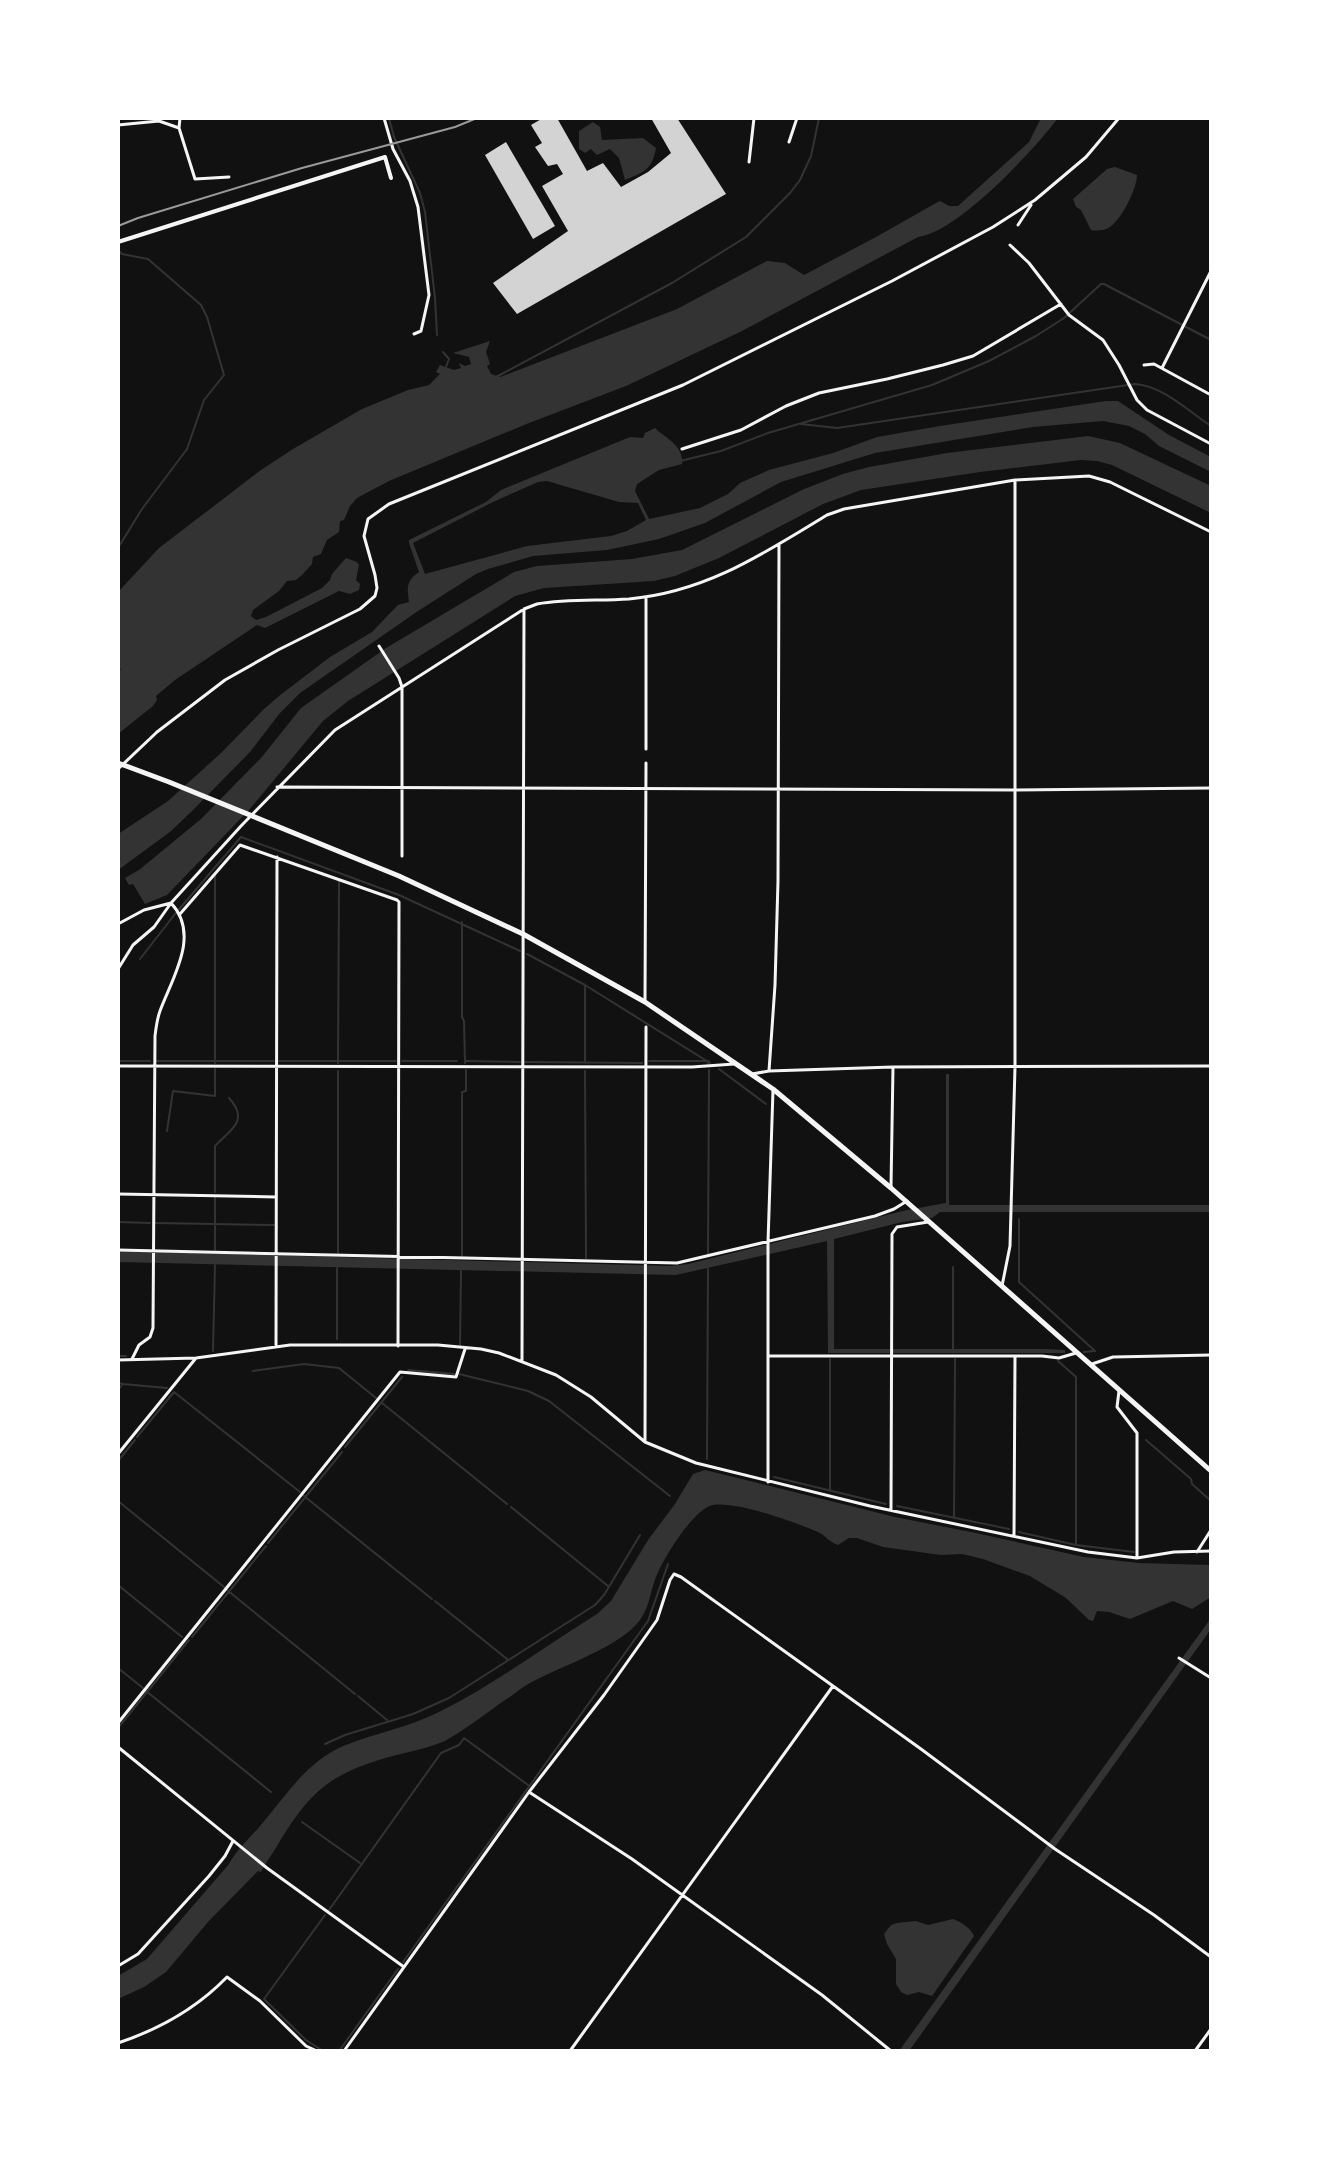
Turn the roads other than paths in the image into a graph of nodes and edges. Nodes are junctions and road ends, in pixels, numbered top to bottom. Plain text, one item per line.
1 (180, 118) edge
2 (384, 118) edge
3 (754, 118) edge
4 (797, 118) edge
5 (1119, 118) edge
6 (118, 125) edge
7 (179, 128) junction
8 (789, 142) dead end
9 (749, 162) dead end
10 (229, 177) dead end
11 (391, 178) dead end
12 (1033, 201) junction
13 (1018, 225) dead end
14 (118, 242) edge
15 (1010, 245) dead end
16 (1211, 271) edge
17 (1061, 304) junction
18 (414, 334) dead end
19 (1144, 365) dead end
20 (1162, 368) junction
21 (1211, 395) edge
22 (1211, 444) edge
23 (682, 449) dead end
24 (1015, 480) junction
25 (1211, 532) edge
26 (779, 544) junction
27 (646, 596) junction
28 (524, 609) junction
29 (379, 646) dead end
30 (402, 687) junction
31 (646, 749) dead end
32 (646, 763) dead end
33 (120, 766) edge
34 (277, 787) junction
35 (403, 787) junction
36 (646, 788) junction
37 (1211, 788) edge
38 (523, 789) junction
39 (777, 789) junction
40 (1016, 790) junction
41 (402, 856) dead end
42 (277, 857) junction
43 (171, 903) junction
44 (179, 914) junction
45 (118, 924) edge
46 (523, 934) junction
47 (118, 969) edge
48 (645, 1002) junction
49 (646, 1027) dead end
50 (738, 1064) junction
51 (118, 1066) edge
52 (155, 1066) junction
53 (277, 1066) junction
54 (399, 1066) junction
55 (522, 1066) junction
56 (646, 1066) junction
57 (1211, 1066) edge
58 (893, 1067) junction
59 (1015, 1067) junction
60 (769, 1071) junction
61 (752, 1074) junction
62 (773, 1089) junction
63 (891, 1188) junction
64 (118, 1194) edge
65 (153, 1194) junction
66 (276, 1197) junction
67 (909, 1203) junction
68 (929, 1221) junction
69 (768, 1242) junction
70 (118, 1250) edge
71 (152, 1251) junction
72 (276, 1254) junction
73 (399, 1257) junction
74 (522, 1260) junction
75 (646, 1263) junction
76 (1002, 1286) junction
77 (398, 1346) junction
78 (276, 1347) junction
79 (465, 1349) junction
80 (1076, 1353) junction
81 (892, 1355) junction
82 (1211, 1355) edge
83 (768, 1356) junction
84 (1015, 1356) junction
85 (196, 1358) junction
86 (132, 1359) junction
87 (118, 1360) edge
88 (522, 1361) junction
89 (1090, 1365) junction
90 (1119, 1391) junction
91 (645, 1442) junction
92 (118, 1454) edge
93 (1211, 1471) edge
94 (768, 1482) junction
95 (891, 1510) junction
96 (1211, 1530) edge
97 (1014, 1536) junction
98 (1211, 1551) edge
99 (1197, 1552) junction
100 (1137, 1558) junction
101 (1180, 1658) dead end
102 (1211, 1678) edge
103 (833, 1686) junction
104 (118, 1723) edge
105 (118, 1747) edge
106 (529, 1792) junction
107 (233, 1841) junction
108 (683, 1895) junction
109 (1211, 1957) edge
110 (118, 1966) edge
111 (404, 1967) junction
112 (1211, 2029) edge
113 (118, 2043) edge
114 (317, 2051) edge
115 (344, 2051) edge
116 (570, 2051) edge
117 (891, 2051) edge
118 (1195, 2051) edge

1 - 7 street
2 - 18 street
3 - 9 street
4 - 8 street
5 - 12 street
6 - 7 street
7 - 10 street
11 - 14 street
12 - 13 street
12 - 33 street
15 - 17 street
16 - 20 street
17 - 22 street
17 - 23 street
19 - 20 street
20 - 21 street
24 - 25 street
24 - 26 street
24 - 40 street
26 - 27 street
26 - 39 street
27 - 28 street
27 - 31 street
28 - 30 street
28 - 38 street
29 - 30 street
30 - 34 street
30 - 35 street
32 - 36 street
33 - 46 highway
34 - 35 street
34 - 43 street
35 - 38 street
35 - 41 street
36 - 38 street
36 - 39 street
36 - 48 street
37 - 40 street
38 - 46 street
39 - 40 street
39 - 60 street
40 - 59 street
42 - 44 street
42 - 53 street
42 - 54 street
43 - 44 street
43 - 45 street
43 - 47 street
44 - 52 street
46 - 48 highway
46 - 55 street
48 - 50 highway
49 - 56 street
50 - 56 street
50 - 61 highway
51 - 52 street
52 - 53 street
52 - 65 street
53 - 54 street
53 - 66 street
54 - 55 street
54 - 73 street
55 - 56 street
55 - 74 street
56 - 75 street
57 - 59 street
58 - 59 street
58 - 60 street
58 - 63 street
59 - 76 street
60 - 61 street
61 - 62 highway
62 - 63 highway
62 - 69 street
63 - 67 highway
64 - 65 street
65 - 66 street
65 - 71 street
66 - 72 street
67 - 68 highway
67 - 69 street
68 - 76 highway
68 - 81 street
69 - 75 street
69 - 83 street
70 - 71 street
71 - 72 street
71 - 86 street
72 - 73 street
72 - 78 street
73 - 74 street
73 - 77 street
74 - 75 street
74 - 88 street
75 - 91 street
76 - 80 highway
77 - 78 street
77 - 79 street
78 - 85 street
79 - 88 street
79 - 104 street
80 - 84 street
80 - 89 highway
81 - 83 street
81 - 84 street
81 - 95 street
82 - 89 street
83 - 94 street
84 - 97 street
85 - 86 street
85 - 92 street
86 - 87 street
88 - 91 street
89 - 90 highway
90 - 93 highway
90 - 100 street
91 - 94 street
94 - 95 street
95 - 97 street
96 - 99 street
97 - 100 street
98 - 99 street
99 - 100 street
101 - 102 street
103 - 106 street
103 - 108 street
103 - 109 street
105 - 107 street
106 - 108 street
106 - 111 street
107 - 110 street
107 - 111 street
108 - 116 street
108 - 117 street
111 - 115 street
112 - 118 street
113 - 114 street

